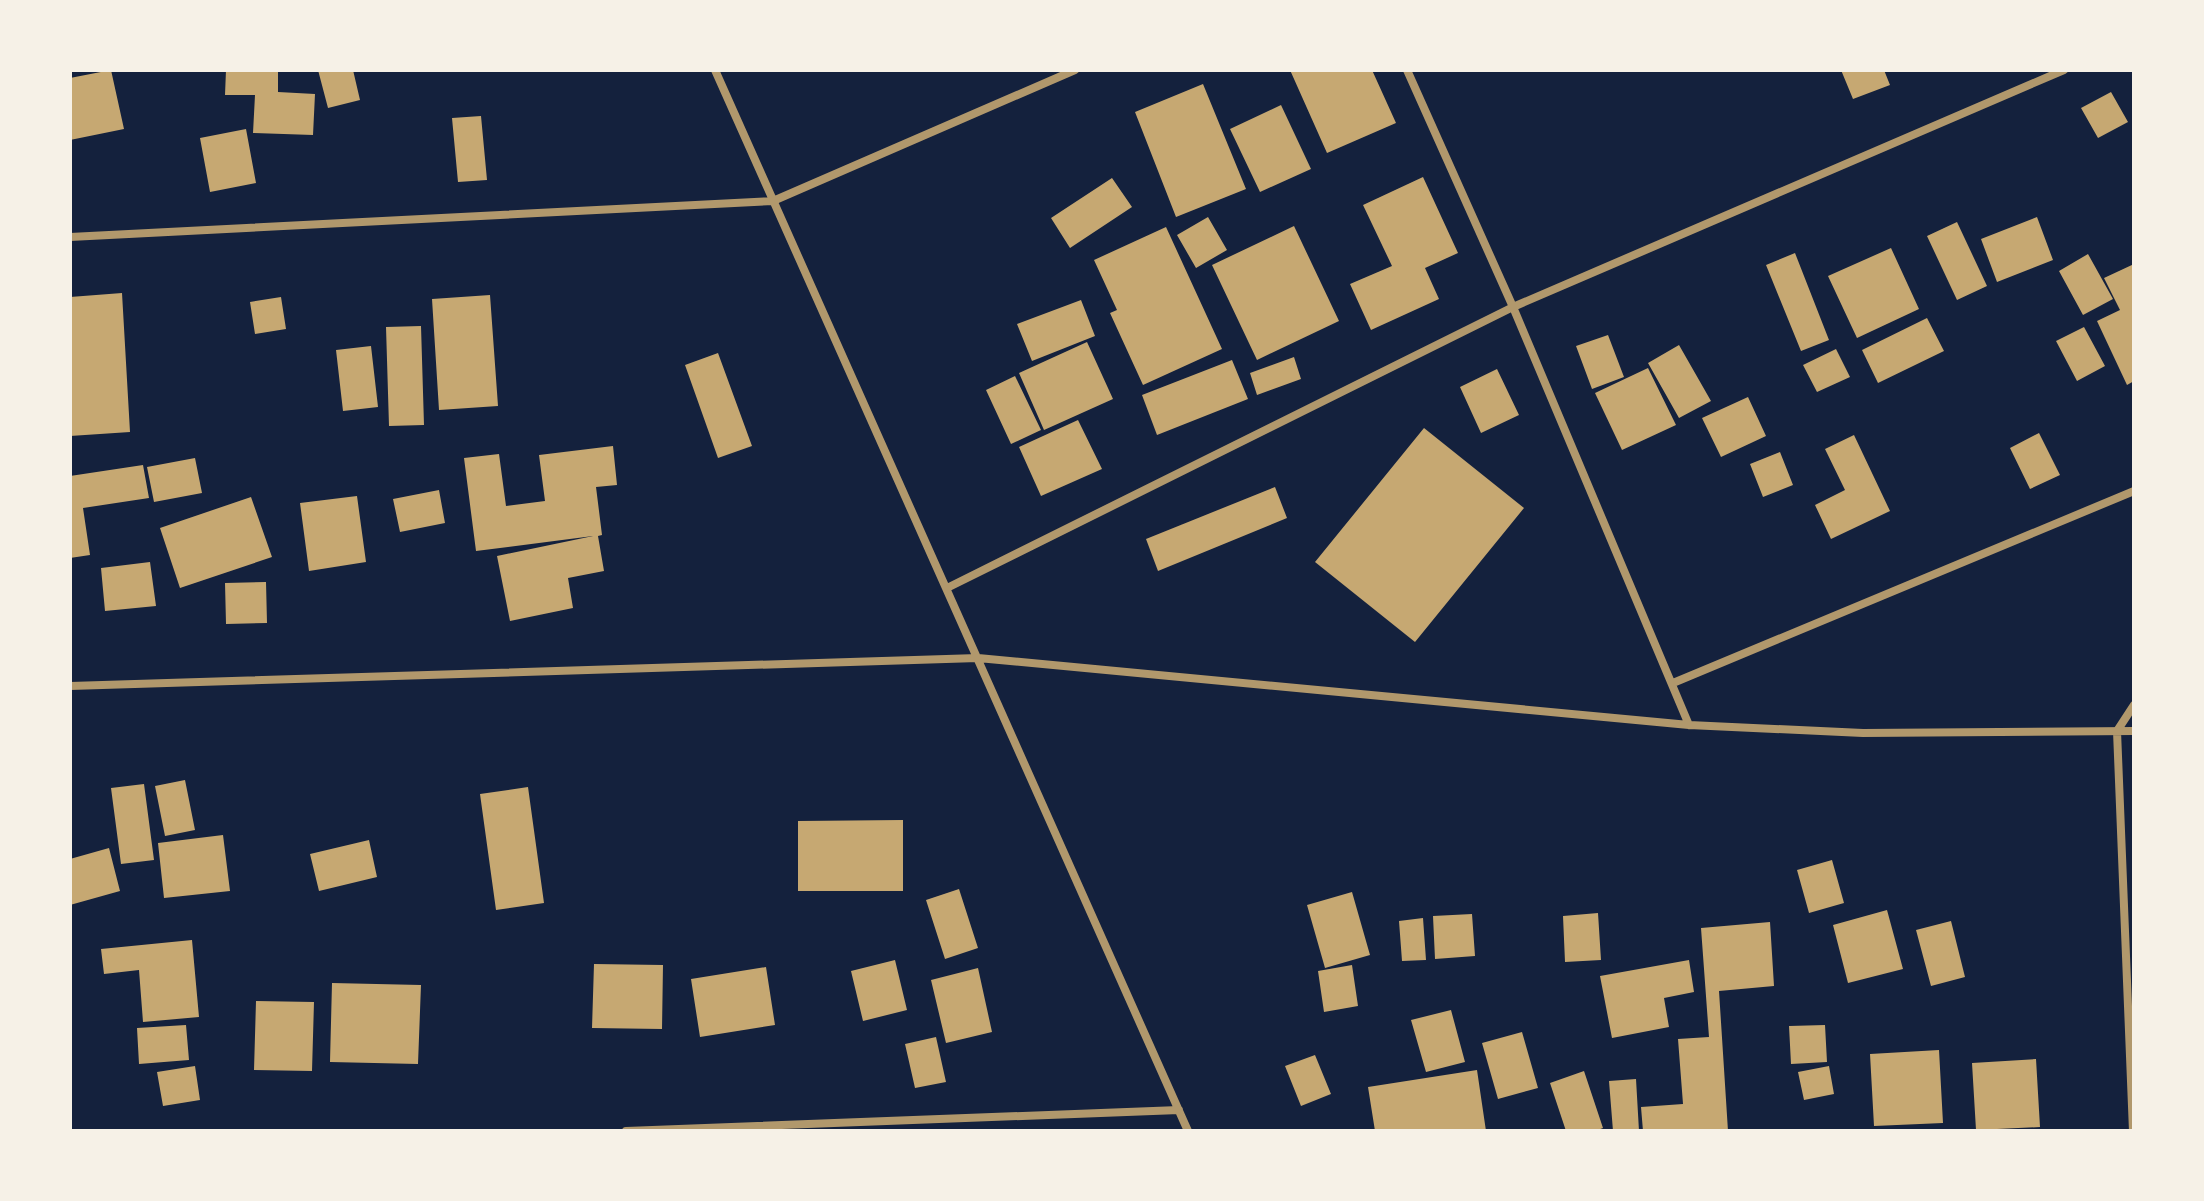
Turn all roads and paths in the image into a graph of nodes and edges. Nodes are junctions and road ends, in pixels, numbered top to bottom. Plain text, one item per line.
1 (715, 70) edge
2 (1075, 70) edge
3 (1407, 70) edge
4 (2064, 70) edge
5 (773, 201) junction
6 (70, 237) edge
7 (1513, 307) junction
8 (2134, 491) edge
9 (947, 588) junction
10 (978, 658) junction
11 (1673, 683) junction
12 (70, 686) edge
13 (2134, 705) edge
14 (1689, 725) junction
15 (2117, 731) junction
16 (2134, 731) edge
17 (1179, 1110) junction
18 (626, 1131) edge
19 (1188, 1131) edge
20 (2133, 1131) edge

1 - 5 street
2 - 5 street
3 - 7 street
4 - 7 street
5 - 6 street
5 - 9 street
7 - 9 street
7 - 11 street
8 - 11 street
9 - 10 street
10 - 12 street
10 - 14 street
10 - 17 street
11 - 14 street
13 - 15 street
14 - 15 street
15 - 16 street
15 - 20 street
17 - 18 street
17 - 19 street

